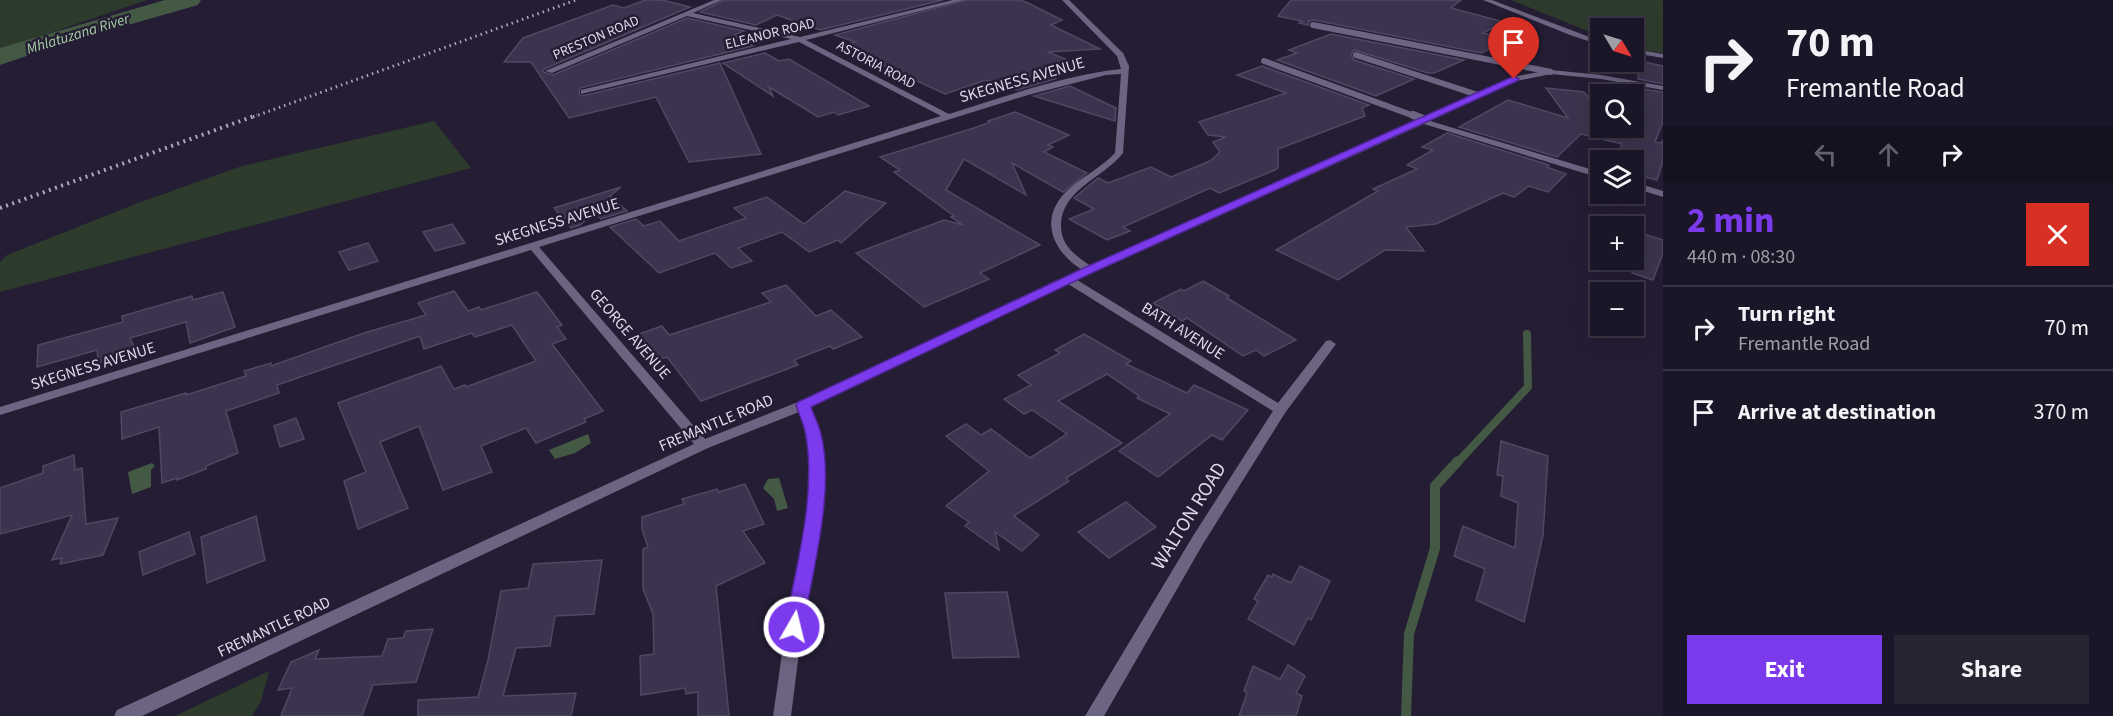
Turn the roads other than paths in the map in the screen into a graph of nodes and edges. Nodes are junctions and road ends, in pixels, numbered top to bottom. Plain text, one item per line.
1 (719, 0) edge
2 (961, 0) edge
3 (1065, 0) edge
4 (1486, 0) edge
5 (687, 14) junction
6 (1313, 25) dead end
7 (800, 39) junction
8 (1590, 39) edge
9 (1644, 53) edge
10 (1356, 55) dead end
11 (1663, 56) edge
12 (1264, 62) dead end
13 (549, 71) dead end
14 (1125, 71) junction
15 (1551, 72) junction
16 (1663, 88) edge
17 (584, 92) dead end
18 (1478, 94) junction
19 (948, 117) junction
20 (1425, 121) junction
21 (1590, 172) edge
22 (1644, 188) edge
23 (1663, 194) edge
24 (532, 245) junction
25 (1090, 270) junction
26 (1069, 280) junction
27 (1330, 345) dead end
28 (803, 405) junction
29 (1280, 410) junction
30 (0, 411) edge
31 (703, 445) junction
32 (123, 716) edge
33 (782, 716) edge
34 (1094, 716) edge

1 - 5 street, PRESTON ROAD
2 - 7 street, ELEANOR ROAD
3 - 14 street
4 - 8 street
5 - 7 street, ASTORIA ROAD
5 - 13 street, PRESTON ROAD
6 - 15 lane
7 - 17 street, ELEANOR ROAD
7 - 19 street, ASTORIA ROAD
9 - 11 street
10 - 18 lane
12 - 20 lane
14 - 19 street, SKEGNESS AVENUE
14 - 25 street
15 - 16 street, FREMANTLE ROAD
15 - 18 street, FREMANTLE ROAD
18 - 20 street, FREMANTLE ROAD
19 - 24 street, SKEGNESS AVENUE
20 - 21 street
20 - 25 street, FREMANTLE ROAD
22 - 23 street
24 - 30 street, SKEGNESS AVENUE
24 - 31 street, GEORGE AVENUE
25 - 26 street, FREMANTLE ROAD
26 - 28 street, FREMANTLE ROAD
26 - 29 street, BATH AVENUE
27 - 29 street, WALTON ROAD
28 - 31 street, FREMANTLE ROAD
28 - 33 street
29 - 34 street, WALTON ROAD
31 - 32 street, FREMANTLE ROAD

